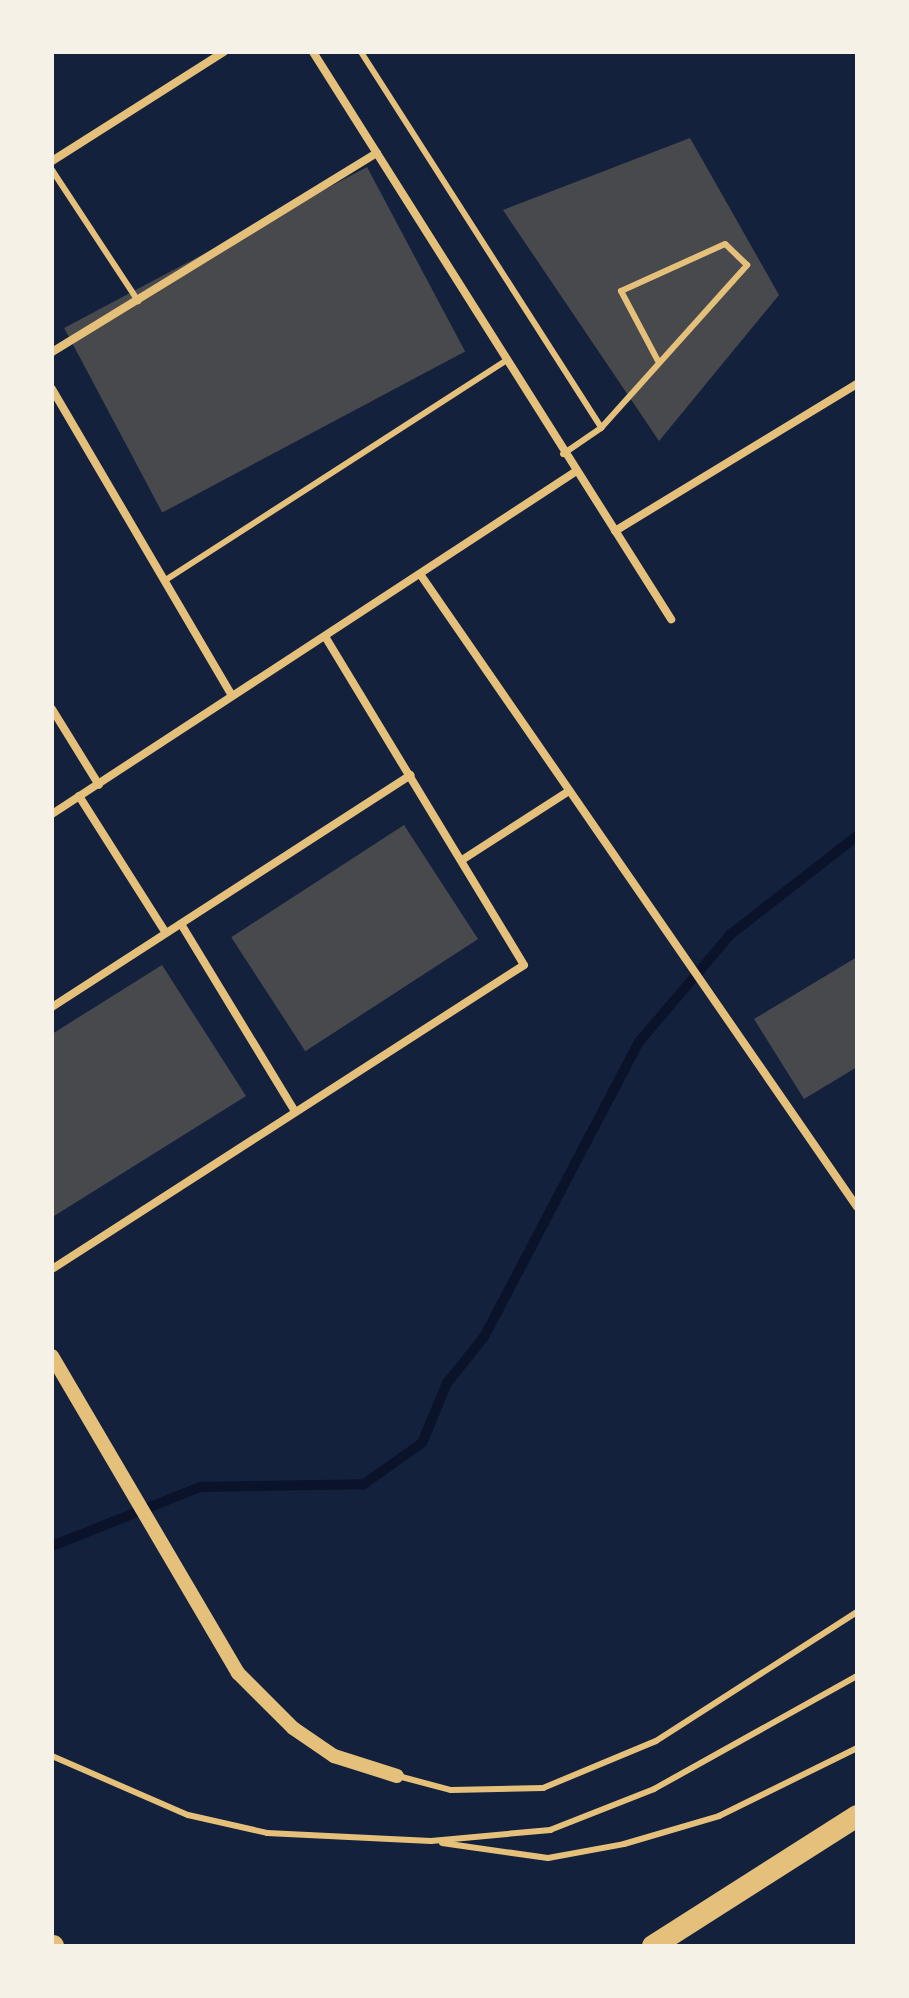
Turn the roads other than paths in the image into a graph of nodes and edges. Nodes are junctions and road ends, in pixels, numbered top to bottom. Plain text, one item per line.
1 (224, 52) edge
2 (313, 52) edge
3 (361, 52) edge
4 (377, 153) junction
5 (52, 161) edge
6 (52, 170) edge
7 (138, 301) junction
8 (52, 352) edge
9 (506, 361) junction
10 (658, 361) junction
11 (857, 384) edge
12 (52, 389) edge
13 (601, 428) junction
14 (563, 454) junction
15 (575, 472) junction
16 (615, 531) junction
17 (420, 574) junction
18 (164, 581) junction
19 (671, 619) dead end
20 (325, 637) junction
21 (231, 694) junction
22 (52, 709) edge
23 (410, 775) junction
24 (99, 785) junction
25 (569, 791) junction
26 (79, 796) junction
27 (52, 814) edge
28 (462, 860) junction
29 (181, 924) junction
30 (166, 933) junction
31 (52, 1007) edge
32 (294, 1110) junction
33 (857, 1207) edge
34 (52, 1269) edge
35 (52, 1356) edge
36 (857, 1612) edge
37 (857, 1676) edge
38 (857, 1748) edge
39 (52, 1756) edge
40 (397, 1776) joint
41 (857, 1816) edge
42 (431, 1841) junction
43 (653, 1946) edge

1 - 5 street
2 - 4 street
3 - 13 lane
4 - 7 street
4 - 9 street
6 - 7 lane
7 - 8 street
9 - 14 street
9 - 18 lane
10 - 10 lane
10 - 13 lane
11 - 16 street
12 - 18 street
13 - 14 lane
14 - 15 street
15 - 16 street
15 - 17 street
16 - 19 street
17 - 20 street
17 - 25 street
18 - 21 street
20 - 21 street
20 - 23 street
21 - 24 street
22 - 24 street
23 - 28 street
23 - 29 street
24 - 26 street
25 - 28 street
25 - 33 street
26 - 27 street
26 - 30 street
28 - 32 street
29 - 30 street
29 - 32 street
30 - 31 street
32 - 34 street
35 - 40 street
36 - 40 lane
37 - 42 lane
38 - 42 lane
39 - 42 lane
41 - 43 highway

